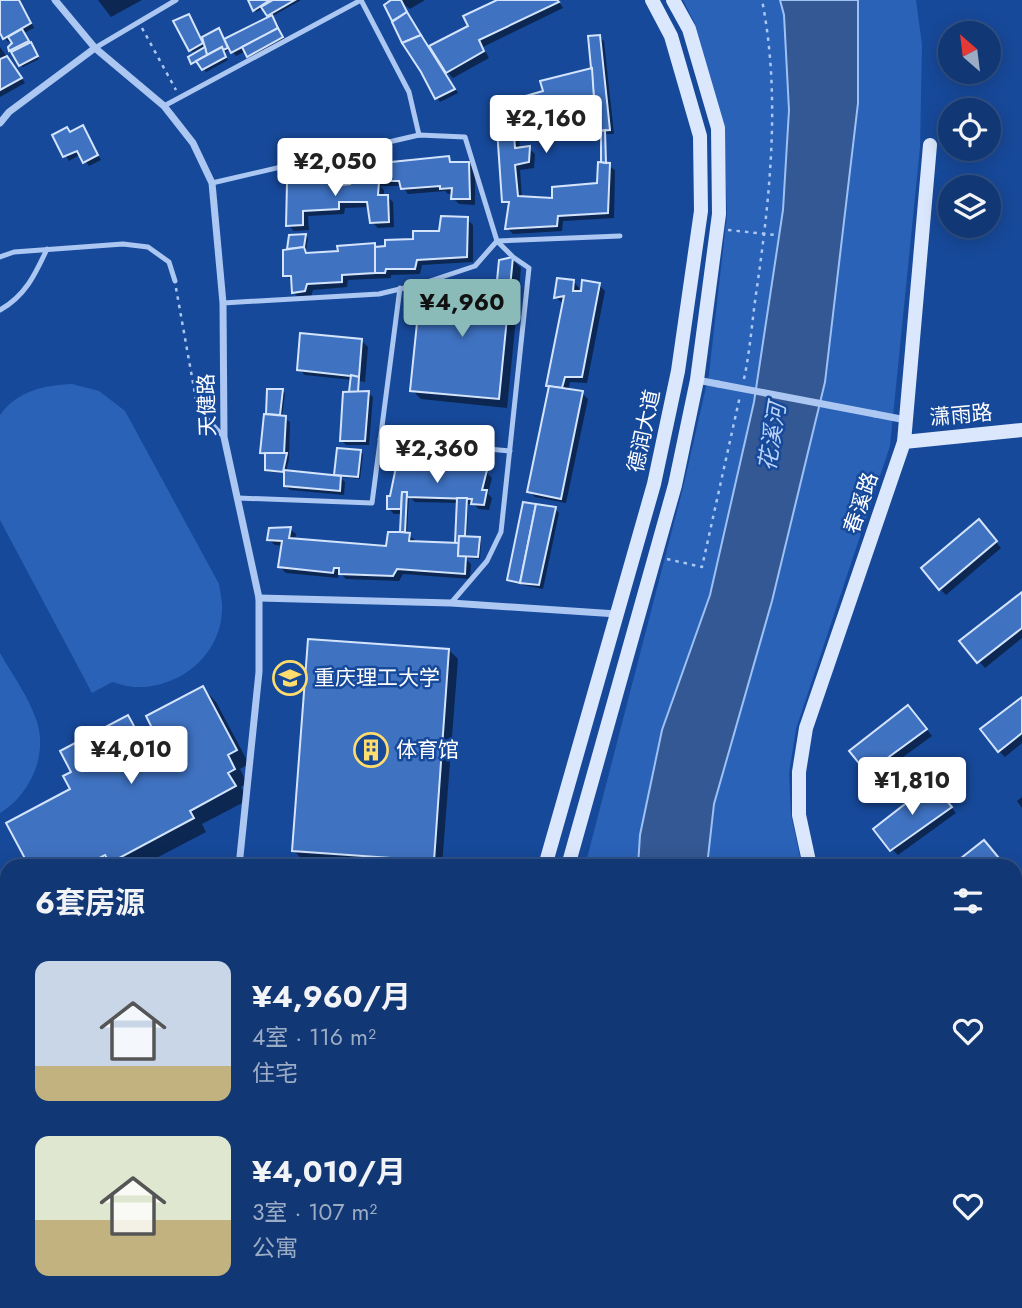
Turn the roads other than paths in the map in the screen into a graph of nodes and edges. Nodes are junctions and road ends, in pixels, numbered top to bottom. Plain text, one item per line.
1 (55, 0) edge
2 (176, 0) edge
3 (361, 0) edge
4 (652, 0) edge
5 (673, 0) edge
6 (95, 48) junction
7 (164, 106) junction
8 (0, 123) edge
9 (419, 135) junction
10 (930, 145) dead end
11 (212, 183) junction
12 (620, 236) dead end
13 (497, 240) junction
14 (47, 249) junction
15 (0, 257) edge
16 (175, 281) road end
17 (400, 288) junction
18 (223, 303) junction
19 (0, 310) edge
20 (697, 380) junction
21 (205, 417) road end
22 (906, 419) junction
23 (1022, 430) edge
24 (224, 437) junction
25 (380, 439) junction
26 (904, 442) junction
27 (510, 452) junction
28 (238, 498) junction
29 (259, 598) junction
30 (451, 603) junction
31 (617, 614) junction
32 (240, 859) edge
33 (547, 859) edge
34 (570, 859) edge
35 (808, 859) edge

1 - 6 street, 天健路
2 - 6 lane
3 - 7 lane
3 - 9 lane
4 - 31 main road, 德润大道
5 - 20 main road, 德润大道
6 - 7 street, 天健路
6 - 8 street
7 - 11 street, 天健路
9 - 11 lane
9 - 13 lane
10 - 22 main road, 春溪路
11 - 18 street, 天健路
12 - 13 lane
13 - 17 lane
13 - 27 lane
14 - 15 lane
14 - 16 lane
14 - 19 lane
17 - 18 lane
17 - 25 lane
18 - 24 street, 天健路
20 - 22 street, bridge
20 - 34 main road, 德润大道
21 - 24 lane
22 - 26 main road, 春溪路
23 - 26 main road, 潇雨路
24 - 28 street, 天健路
25 - 27 lane
25 - 28 lane
26 - 35 main road, 春溪路
27 - 30 lane
28 - 29 street, 天健路
29 - 30 street
29 - 32 street, 天健路
30 - 31 street
31 - 33 main road, 德润大道

